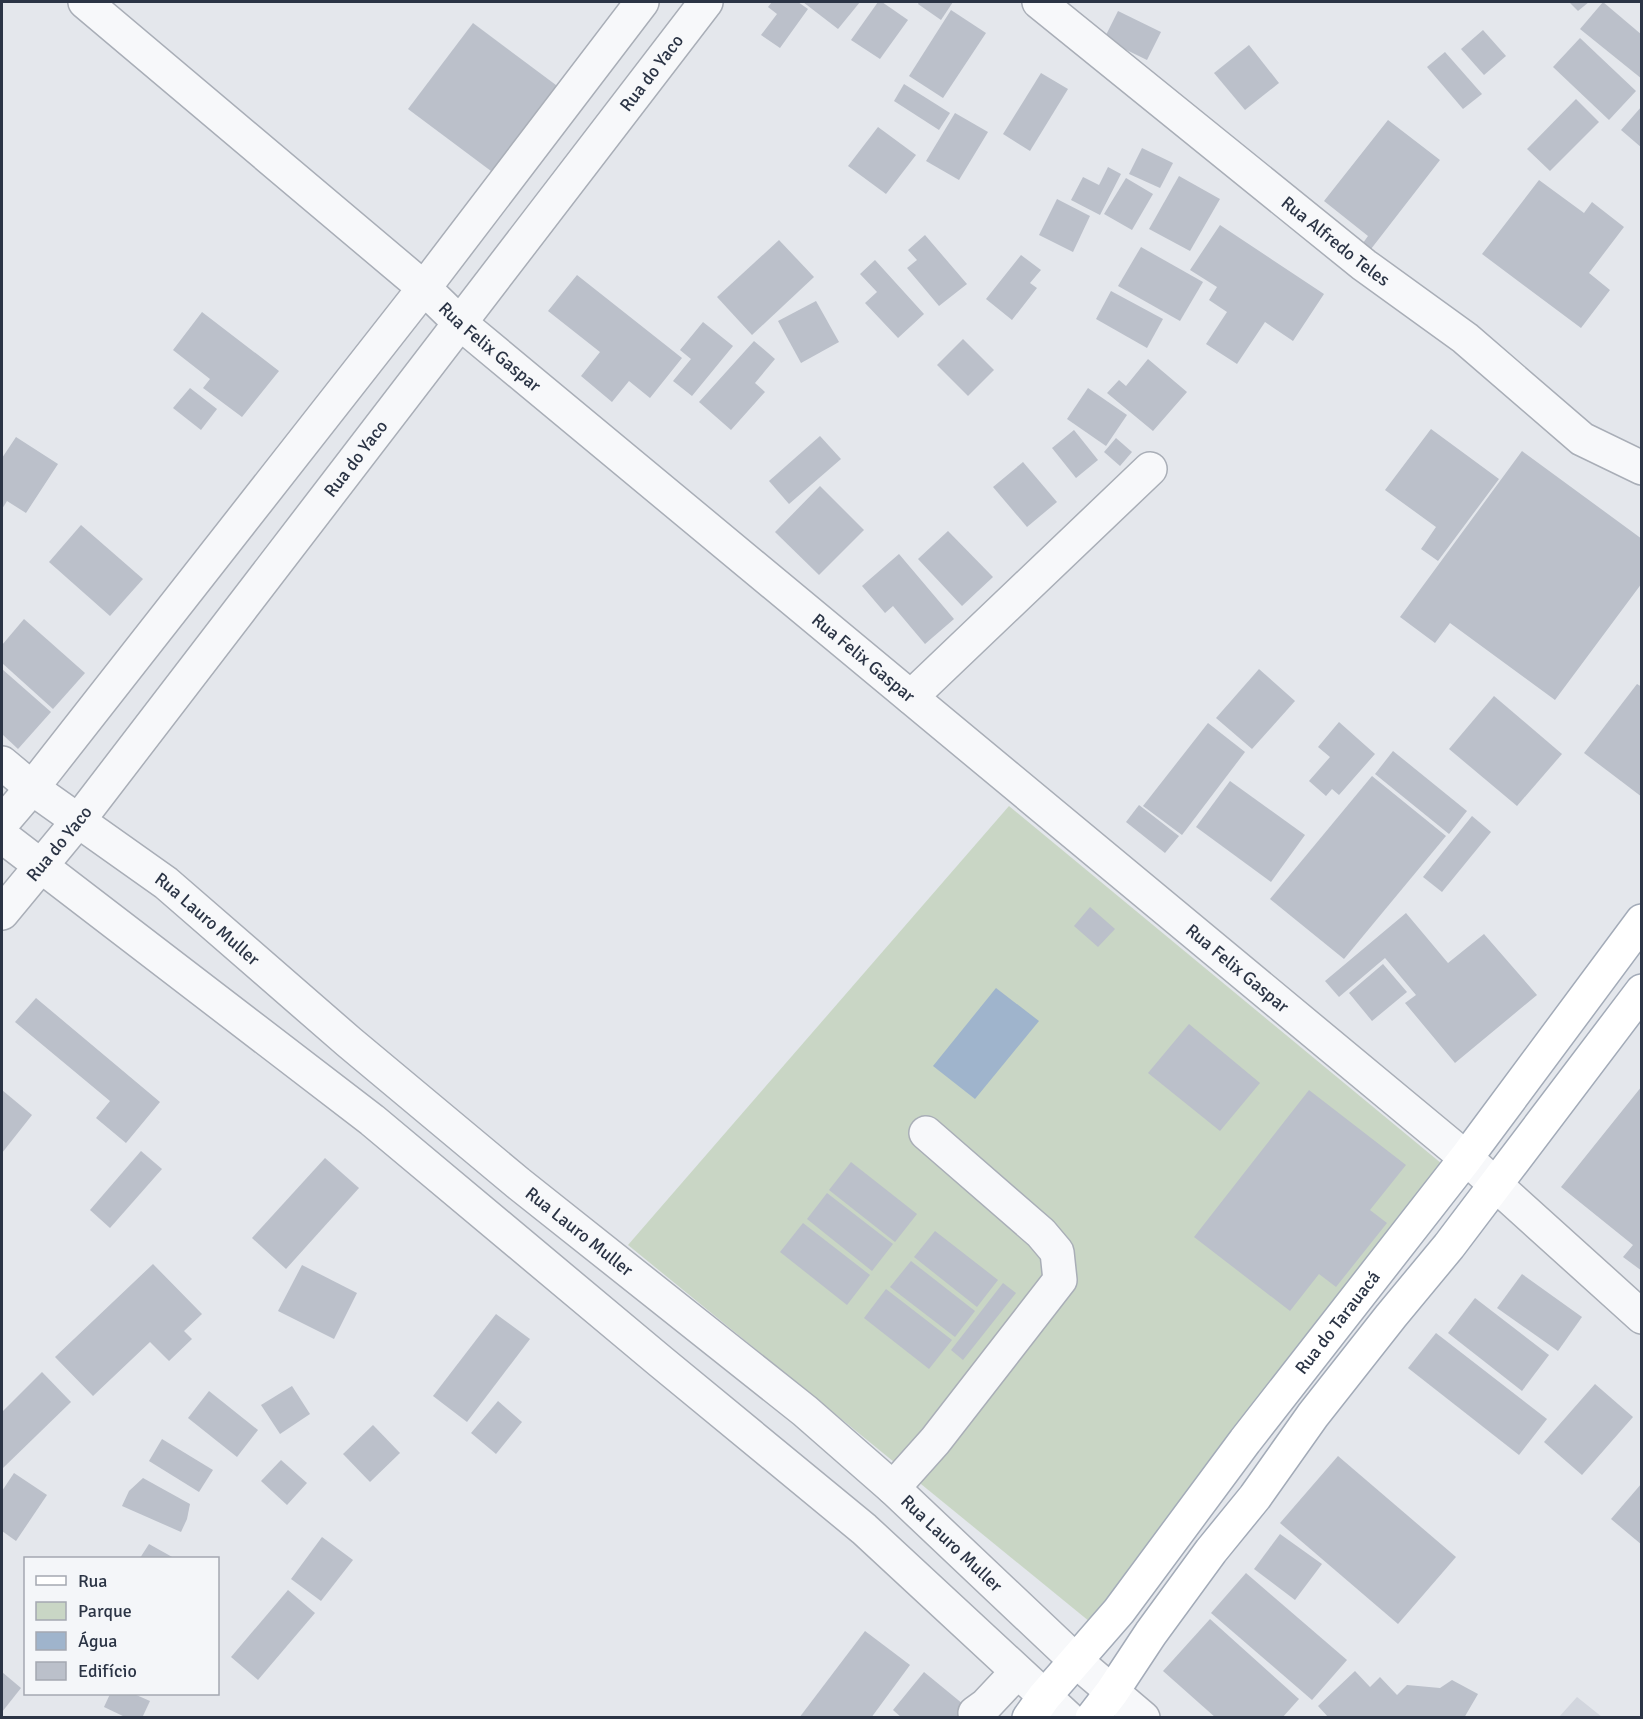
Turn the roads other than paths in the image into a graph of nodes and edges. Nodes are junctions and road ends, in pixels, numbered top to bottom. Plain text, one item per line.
1 (86, 2) edge
2 (642, 2) edge
3 (706, 2) edge
4 (1039, 2) edge
5 (424, 288) junction
6 (460, 323) junction
7 (1641, 468) edge
8 (1150, 469) dead end
9 (911, 697) junction
10 (2, 763) edge
11 (32, 788) junction
12 (78, 821) junction
13 (2, 823) edge
14 (2, 836) edge
15 (40, 864) junction
16 (2, 913) edge
17 (1641, 921) edge
18 (1641, 991) edge
19 (926, 1133) dead end
20 (1466, 1158) junction
21 (1495, 1185) junction
22 (1641, 1317) edge
23 (892, 1488) junction
24 (1076, 1661) junction
25 (1017, 1672) junction
26 (1112, 1692) junction
27 (1047, 1711) edge
28 (975, 1713) dead end
29 (1092, 1718) edge
30 (1143, 1718) edge

1 - 5 street, Rua Felix Gaspar
2 - 5 street
3 - 6 street, Rua do Yaco
4 - 7 street, Rua Alfredo Teles
5 - 6 street, Rua Felix Gaspar
5 - 11 street
6 - 9 street, Rua Felix Gaspar
6 - 12 street, Rua do Yaco
8 - 9 street
9 - 20 street, Rua Felix Gaspar
10 - 11 street, Rua Lauro Muller
11 - 12 street, Rua Lauro Muller
11 - 13 street
12 - 15 street, Rua do Yaco
12 - 23 street, Rua Lauro Muller
14 - 15 street
15 - 16 street, Rua do Yaco
15 - 25 street
17 - 20 main road, Rua do Tarauacá
18 - 21 main road, Rua do Tarauacá
19 - 23 street
20 - 21 street, Rua Felix Gaspar
20 - 24 main road, Rua do Tarauacá
21 - 22 street, Rua Felix Gaspar
21 - 26 main road, Rua do Tarauacá
23 - 24 street, Rua Lauro Muller
24 - 26 street, Rua Lauro Muller
24 - 27 main road, Rua do Tarauacá
25 - 27 street
25 - 28 street
26 - 29 main road, Rua do Tarauacá
26 - 30 street, Rua Lauro Muller

